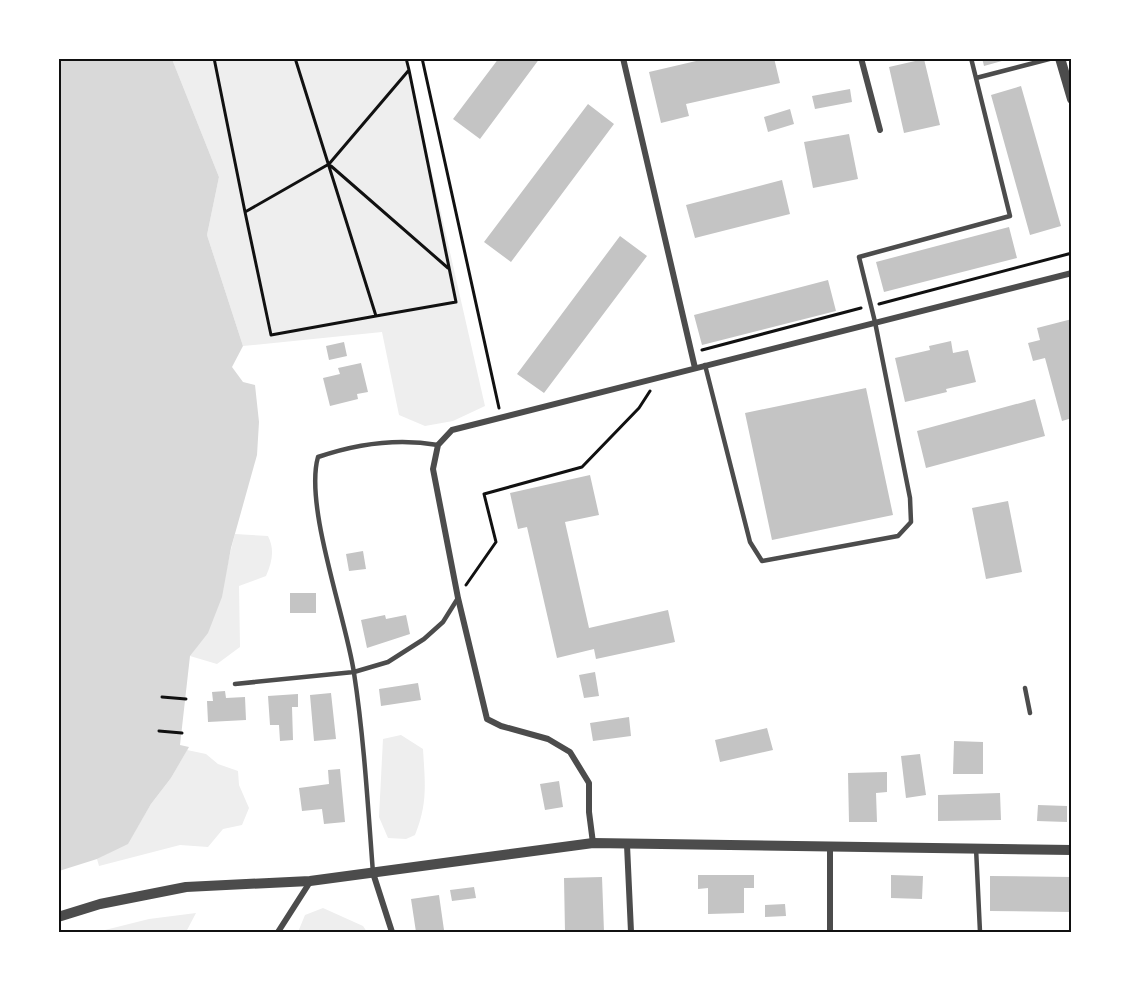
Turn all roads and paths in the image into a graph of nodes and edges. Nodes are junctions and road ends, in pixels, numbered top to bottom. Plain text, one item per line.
1 (214, 58) edge
2 (295, 58) edge
3 (406, 58) edge
4 (422, 58) edge
5 (623, 58) edge
6 (861, 58) edge
7 (971, 58) edge
8 (1053, 58) edge
9 (1060, 58) edge
10 (409, 70) junction
11 (976, 78) junction
12 (1071, 99) edge
13 (880, 130) dead end
14 (330, 164) junction
15 (245, 212) junction
16 (450, 269) junction
17 (1071, 273) edge
18 (376, 316) junction
19 (875, 322) junction
20 (705, 365) junction
21 (695, 368) junction
22 (660, 377) junction
23 (501, 417) junction
24 (438, 445) junction
25 (458, 597) junction
26 (354, 672) junction
27 (235, 684) dead end
28 (1025, 688) dead end
29 (162, 697) dead end
30 (186, 699) dead end
31 (1030, 713) dead end
32 (159, 731) dead end
33 (182, 732) dead end
34 (593, 843) junction
35 (627, 845) junction
36 (830, 847) junction
37 (976, 848) junction
38 (1071, 850) edge
39 (373, 873) junction
40 (310, 881) junction
41 (58, 917) edge
42 (278, 933) edge
43 (392, 933) edge
44 (631, 933) edge
45 (830, 933) edge
46 (980, 933) edge

1 - 15 path
2 - 14 path
3 - 10 path
4 - 23 path
5 - 21 street
6 - 13 street
7 - 11 lane
8 - 11 lane
9 - 12 street
10 - 14 path
10 - 16 path
11 - 19 lane
14 - 15 path
14 - 16 path
14 - 18 path
15 - 18 path
16 - 18 path
17 - 19 street
19 - 20 street
19 - 20 lane
20 - 21 street
21 - 22 street
22 - 23 street
22 - 25 path
23 - 24 street
24 - 25 street
24 - 26 lane
25 - 26 lane
25 - 34 street
26 - 27 lane
26 - 39 lane
28 - 31 lane
29 - 30 path
32 - 33 path
34 - 35 street
34 - 39 street
35 - 36 street
35 - 44 street
36 - 37 street
36 - 45 street
37 - 38 street
37 - 46 lane
39 - 40 street
39 - 43 street
40 - 41 street
40 - 42 street

